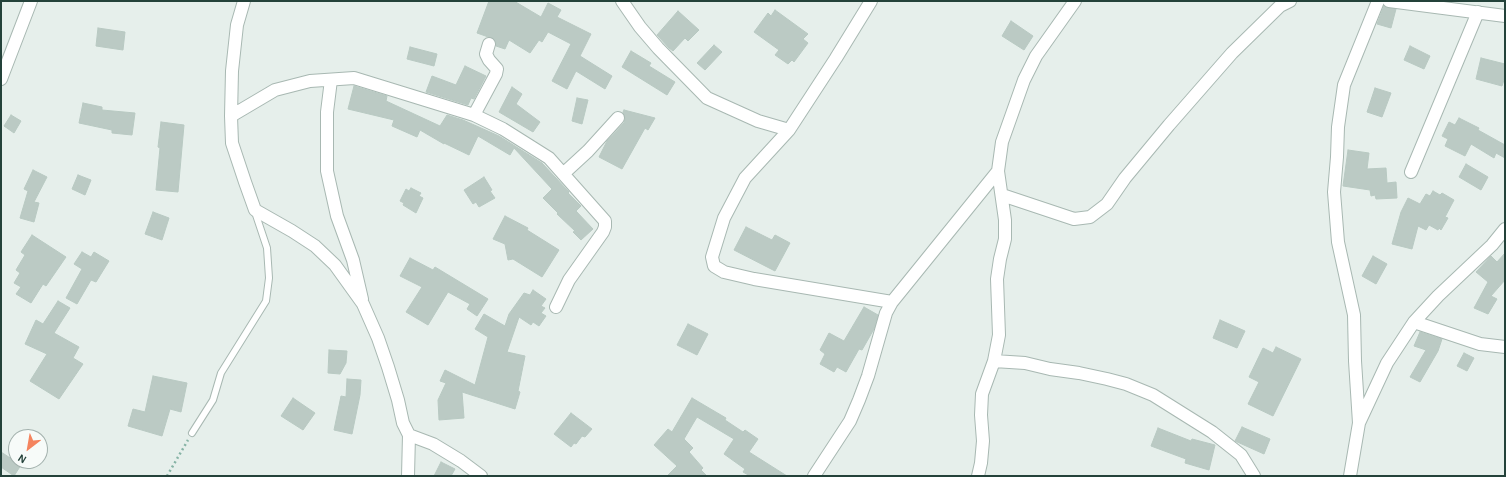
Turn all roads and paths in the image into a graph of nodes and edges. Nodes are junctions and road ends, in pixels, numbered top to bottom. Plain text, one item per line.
1 (31, 1) edge
2 (244, 1) edge
3 (622, 1) edge
4 (871, 1) edge
5 (1075, 1) edge
6 (1290, 1) edge
7 (1378, 1) edge
8 (1389, 1) edge
9 (1478, 12) junction
10 (1505, 16) edge
11 (489, 44) dead end
12 (1, 79) edge
13 (331, 80) junction
14 (474, 115) junction
15 (231, 116) junction
16 (618, 118) dead end
17 (789, 130) junction
18 (998, 171) junction
19 (1411, 172) dead end
20 (563, 174) junction
21 (1002, 195) junction
22 (255, 210) junction
23 (1505, 229) edge
24 (892, 302) junction
25 (363, 304) junction
26 (556, 307) dead end
27 (1414, 322) junction
28 (1505, 347) edge
29 (994, 361) junction
30 (1359, 423) junction
31 (192, 433) joint
32 (409, 435) junction
33 (167, 476) edge
34 (408, 476) edge
35 (481, 476) edge
36 (814, 476) edge
37 (978, 476) edge
38 (1254, 476) edge
39 (1350, 476) edge

1 - 12 street
2 - 15 street
3 - 17 street
4 - 17 street
5 - 18 street
6 - 21 street
7 - 30 street
8 - 9 street
9 - 10 street
9 - 19 street
11 - 14 street
13 - 14 street
13 - 15 street
13 - 25 street
14 - 20 street
15 - 22 street
16 - 20 street
17 - 24 street
18 - 21 street
18 - 24 street
20 - 26 street
21 - 29 street
22 - 25 street
22 - 31 lane
23 - 27 street
24 - 36 street
25 - 32 street
27 - 28 street
27 - 30 street
29 - 37 street
29 - 38 street
30 - 39 street
31 - 33 path
32 - 34 street
32 - 35 street

